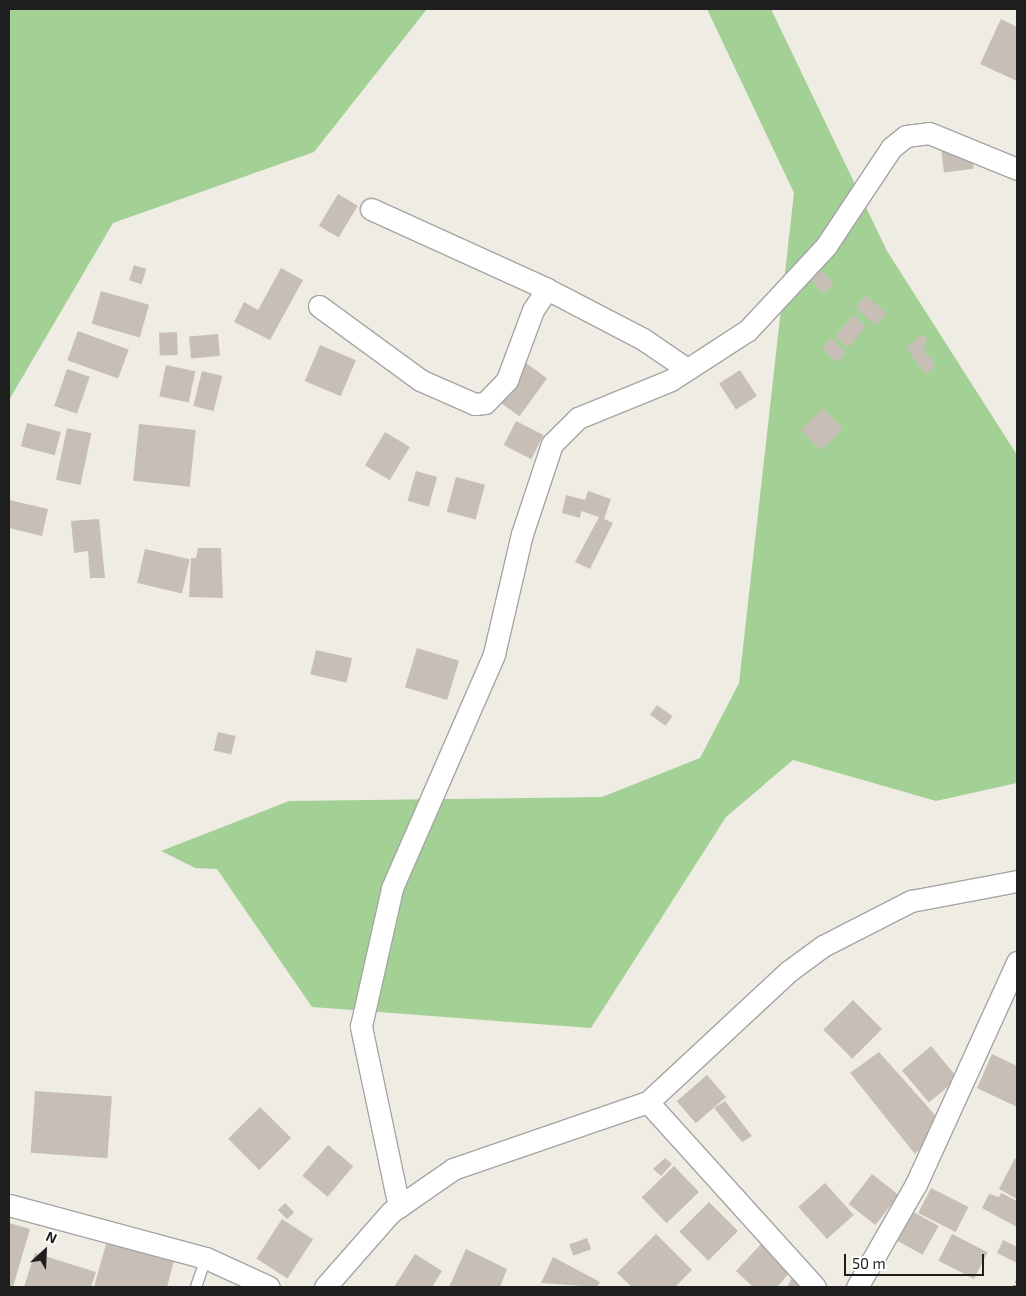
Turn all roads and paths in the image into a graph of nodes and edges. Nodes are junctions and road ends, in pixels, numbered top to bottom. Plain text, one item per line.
1 (1017, 169) edge
2 (371, 209) dead end
3 (547, 289) junction
4 (319, 306) dead end
5 (687, 369) junction
6 (1017, 881) edge
7 (1017, 962) edge
8 (648, 1102) junction
9 (9, 1205) edge
10 (399, 1206) junction
11 (206, 1258) junction
12 (1017, 1281) edge
13 (196, 1287) edge
14 (269, 1287) edge
15 (325, 1287) edge
16 (815, 1287) edge
17 (857, 1287) edge
18 (1014, 1287) edge

1 - 5 street
2 - 3 street
3 - 4 street
3 - 5 street
5 - 10 street
6 - 8 street
7 - 17 street
8 - 10 street
8 - 16 street
9 - 11 street
10 - 15 street
11 - 13 lane
11 - 14 street
12 - 18 path

